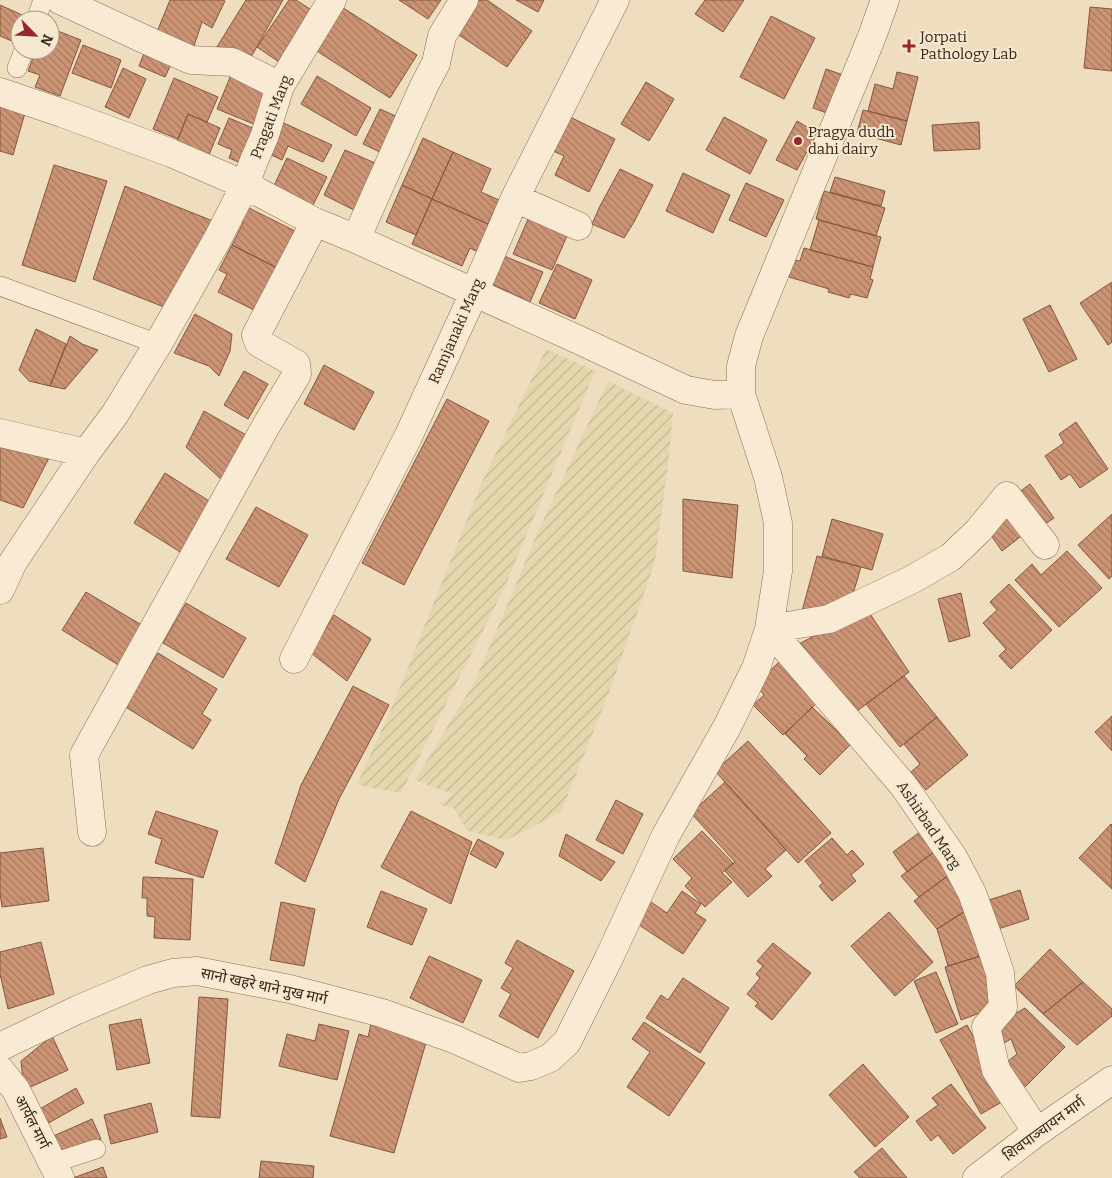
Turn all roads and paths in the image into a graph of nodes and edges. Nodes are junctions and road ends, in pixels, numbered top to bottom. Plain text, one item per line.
1 (60, 0) edge
2 (332, 0) edge
3 (464, 0) edge
4 (615, 0) edge
5 (886, 0) edge
6 (20, 60) edge
7 (16, 68) dead end
8 (280, 86) junction
9 (0, 92) edge
10 (244, 185) junction
11 (515, 198) junction
12 (315, 222) junction
13 (578, 226) dead end
14 (356, 239) junction
15 (0, 286) edge
16 (474, 293) junction
17 (158, 344) junction
18 (741, 394) junction
19 (0, 433) edge
20 (86, 453) junction
21 (1045, 545) dead end
22 (6, 560) edge
23 (0, 590) edge
24 (769, 629) junction
25 (294, 659) dead end
26 (92, 832) dead end
27 (0, 1047) edge
28 (0, 1070) edge
29 (1112, 1080) edge
30 (1037, 1132) junction
31 (96, 1149) dead end
32 (56, 1170) edge
33 (977, 1178) edge

1 - 8 street
2 - 8 street, Pragati Marg
3 - 14 street
4 - 11 street, Ramjanaki Marg
5 - 18 street
6 - 7 lane
8 - 10 street, Pragati Marg
9 - 10 street
10 - 12 street
10 - 17 street, Pragati Marg
11 - 13 street
11 - 16 street, Ramjanaki Marg
12 - 14 street
12 - 26 street
14 - 16 street
15 - 17 lane
16 - 18 street
16 - 25 street, Ramjanaki Marg
17 - 20 street, Pragati Marg
18 - 24 street
19 - 20 street
20 - 22 street, Pragati Marg
21 - 24 street
22 - 23 street, Pragati Marg
24 - 27 street, सानो खहरे थाने मुख मार्ग
24 - 30 street, Ashirbad Marg
28 - 32 street, आर्यल मार्ग
29 - 30 street, शिवपाञ्चायन मार्ग
30 - 33 street, शिवपाञ्चायन मार्ग
31 - 32 lane

